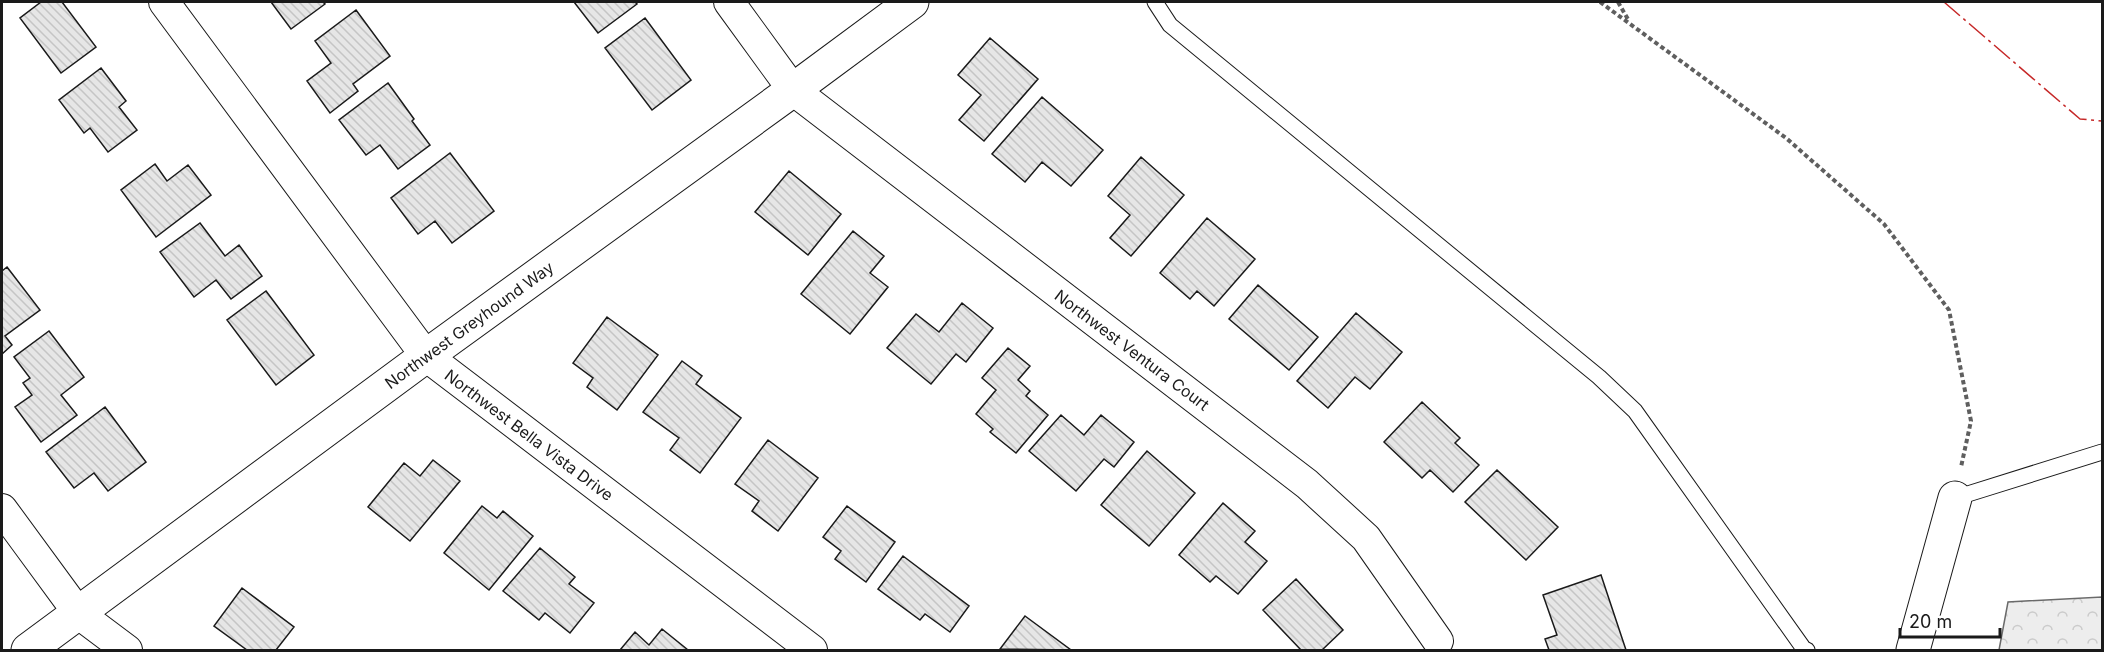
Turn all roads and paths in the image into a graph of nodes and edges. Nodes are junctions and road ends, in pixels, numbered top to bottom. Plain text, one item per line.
1 (164, 2) edge
2 (729, 2) edge
3 (912, 2) edge
4 (1155, 2) edge
5 (1600, 2) edge
6 (1618, 2) edge
7 (1629, 21) junction
8 (793, 90) junction
9 (426, 356) junction
10 (2103, 452) edge
11 (1955, 498) junction
12 (2, 509) edge
13 (79, 614) junction
14 (1438, 641) dead end
15 (28, 651) edge
16 (127, 651) edge
17 (812, 651) edge
18 (1807, 651) edge
19 (1913, 651) edge

1 - 9 street, Northwest Bella Vista Drive
2 - 8 street, Northwest Ventura Court
3 - 8 street, Northwest Greyhound Way
4 - 18 lane
5 - 7 path
6 - 7 path
7 - 11 path
8 - 9 street, Northwest Greyhound Way
8 - 14 street, Northwest Ventura Court
9 - 13 street, Northwest Greyhound Way
9 - 17 street, Northwest Bella Vista Drive
10 - 11 lane
11 - 19 street
12 - 13 street
13 - 15 street, Northwest Greyhound Way
13 - 16 street

